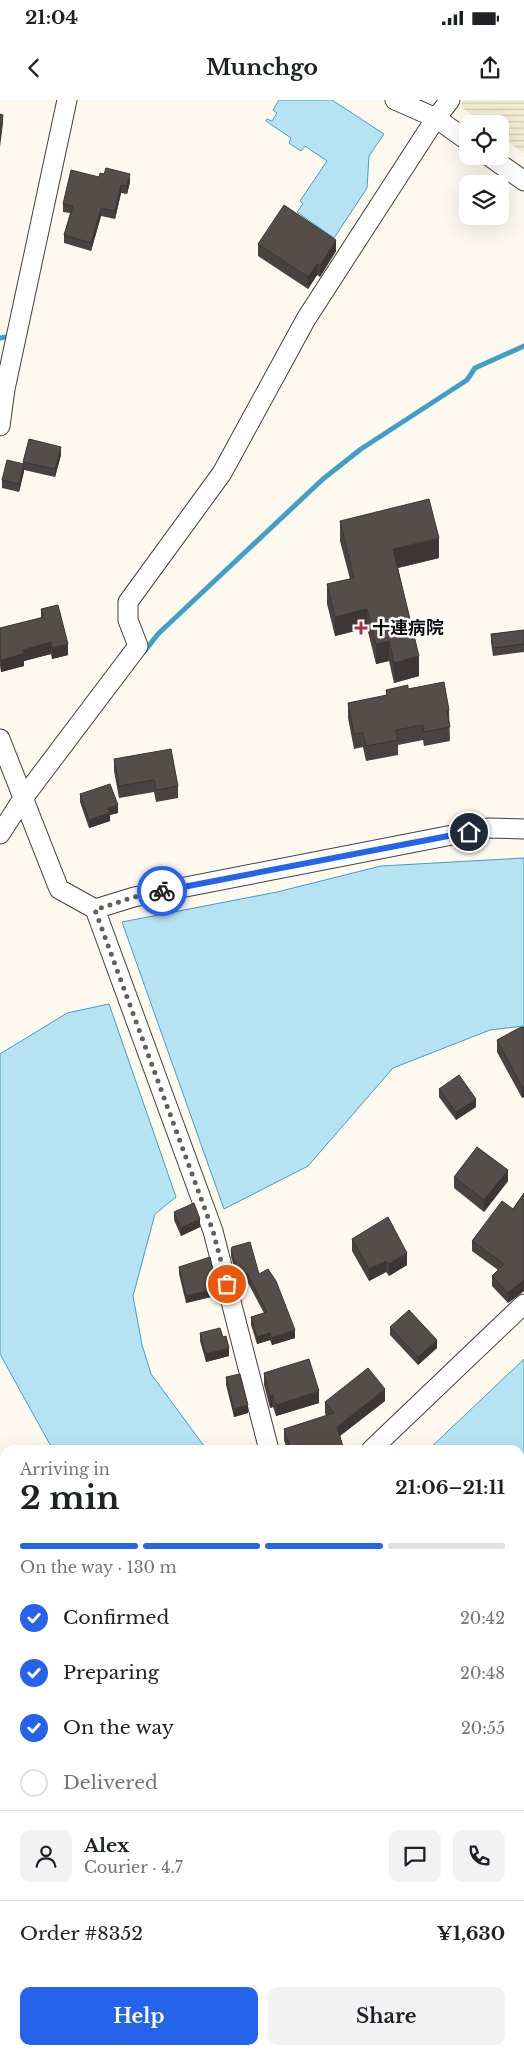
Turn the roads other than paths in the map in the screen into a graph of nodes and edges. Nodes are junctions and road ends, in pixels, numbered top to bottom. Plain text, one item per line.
1 (67, 100) edge
2 (396, 100) edge
3 (450, 100) edge
4 (436, 118) junction
5 (459, 135) edge
6 (502, 165) edge
7 (524, 181) edge
8 (0, 426) edge
9 (0, 739) edge
10 (24, 796) junction
11 (524, 830) edge
12 (0, 834) edge
13 (95, 910) junction
14 (524, 1304) edge
15 (268, 1445) edge
16 (376, 1445) edge

1 - 8 street
2 - 4 street
3 - 4 street
4 - 5 street
4 - 10 street
6 - 7 street
9 - 10 street
10 - 12 street
10 - 13 street
11 - 13 street
13 - 15 street
14 - 16 street

